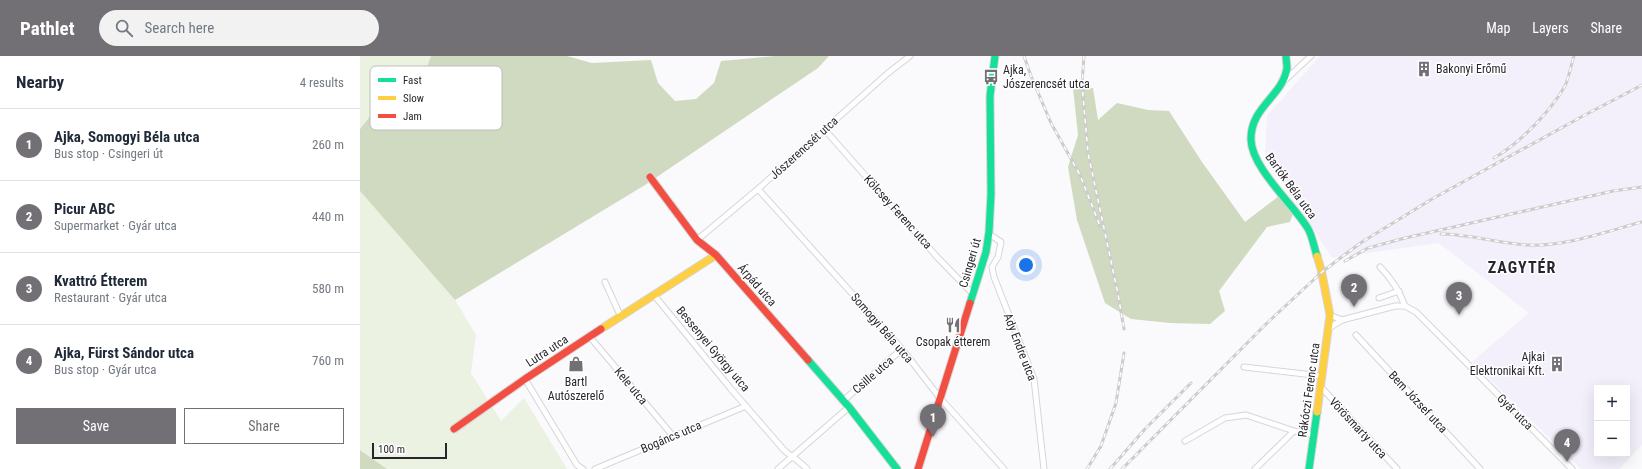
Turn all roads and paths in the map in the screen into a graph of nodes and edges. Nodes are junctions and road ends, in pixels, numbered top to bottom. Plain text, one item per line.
1 (910, 56) edge
2 (995, 56) edge
3 (1286, 56) edge
4 (1311, 56) edge
5 (1282, 83) junction
6 (825, 130) junction
7 (650, 177) dead end
8 (758, 189) junction
9 (989, 234) junction
10 (697, 240) junction
11 (716, 255) junction
12 (1380, 267) dead end
13 (605, 282) dead end
14 (1399, 290) junction
15 (973, 294) junction
16 (654, 295) junction
17 (1379, 298) dead end
18 (1405, 306) junction
19 (1330, 314) junction
20 (621, 316) junction
21 (1342, 320) junction
22 (1329, 328) junction
23 (1356, 335) dead end
24 (590, 337) junction
25 (902, 349) junction
26 (1244, 367) dead end
27 (1322, 376) junction
28 (525, 379) junction
29 (1320, 386) junction
30 (940, 398) junction
31 (843, 401) junction
32 (746, 406) junction
33 (849, 407) junction
34 (454, 429) dead end
35 (1294, 430) junction
36 (1314, 435) junction
37 (673, 436) junction
38 (1185, 441) dead end
39 (790, 456) junction
40 (1311, 467) edge
41 (1568, 468) edge
42 (583, 469) edge
43 (595, 469) edge
44 (778, 469) edge
45 (807, 469) edge
46 (897, 469) edge
47 (918, 469) edge
48 (1004, 469) edge
49 (1044, 469) edge
50 (1255, 469) edge
51 (1397, 469) edge
52 (1480, 469) edge

1 - 6 street, Jószerencsét utca
2 - 9 street, Csingeri út
3 - 5 street, Bartók Béla utca
4 - 5 street
5 - 19 street, Bartók Béla utca
6 - 8 street, Jószerencsét utca
6 - 15 street, Kölcsey Ferenc utca
7 - 10 street, Árpád utca
8 - 10 street, Jószerencsét utca
8 - 25 street, Somogyi Béla utca
9 - 15 street, Csingeri út
9 - 49 street, Ady Endre utca
10 - 11 street, Árpád utca
11 - 16 street
11 - 31 street, Árpád utca
12 - 14 street
13 - 20 street
14 - 17 street
14 - 18 street
15 - 30 street, Csingeri út
16 - 20 street, Lutra utca
16 - 32 street, Bessenyei György utca
18 - 21 street
18 - 41 street, Gyár utca
19 - 21 street
19 - 22 street, Rákóczi Ferenc utca
20 - 24 street, Lutra utca
21 - 22 street
22 - 27 street, Rákóczi Ferenc utca
23 - 52 street, Bem József utca
24 - 28 street, Lutra utca
24 - 37 street, Kele utca
25 - 30 street, Somogyi Béla utca
25 - 31 street, Csille utca
26 - 27 street
27 - 29 street, Rákóczi Ferenc utca
28 - 34 street, Lutra utca
28 - 42 street
29 - 36 street, Rákóczi Ferenc utca
29 - 51 street, Vörösmarty utca
30 - 47 street, Csingeri út
30 - 48 street, Somogyi Béla utca
31 - 33 street, Árpád utca
32 - 37 street, Bogáncs utca
32 - 39 street, Bessenyei György utca
33 - 39 street
33 - 46 street, Árpád utca
35 - 36 street
35 - 38 street
35 - 50 street
36 - 40 street, Rákóczi Ferenc utca
37 - 43 street, Bogáncs utca
39 - 44 street
39 - 45 street, Bessenyei György utca

